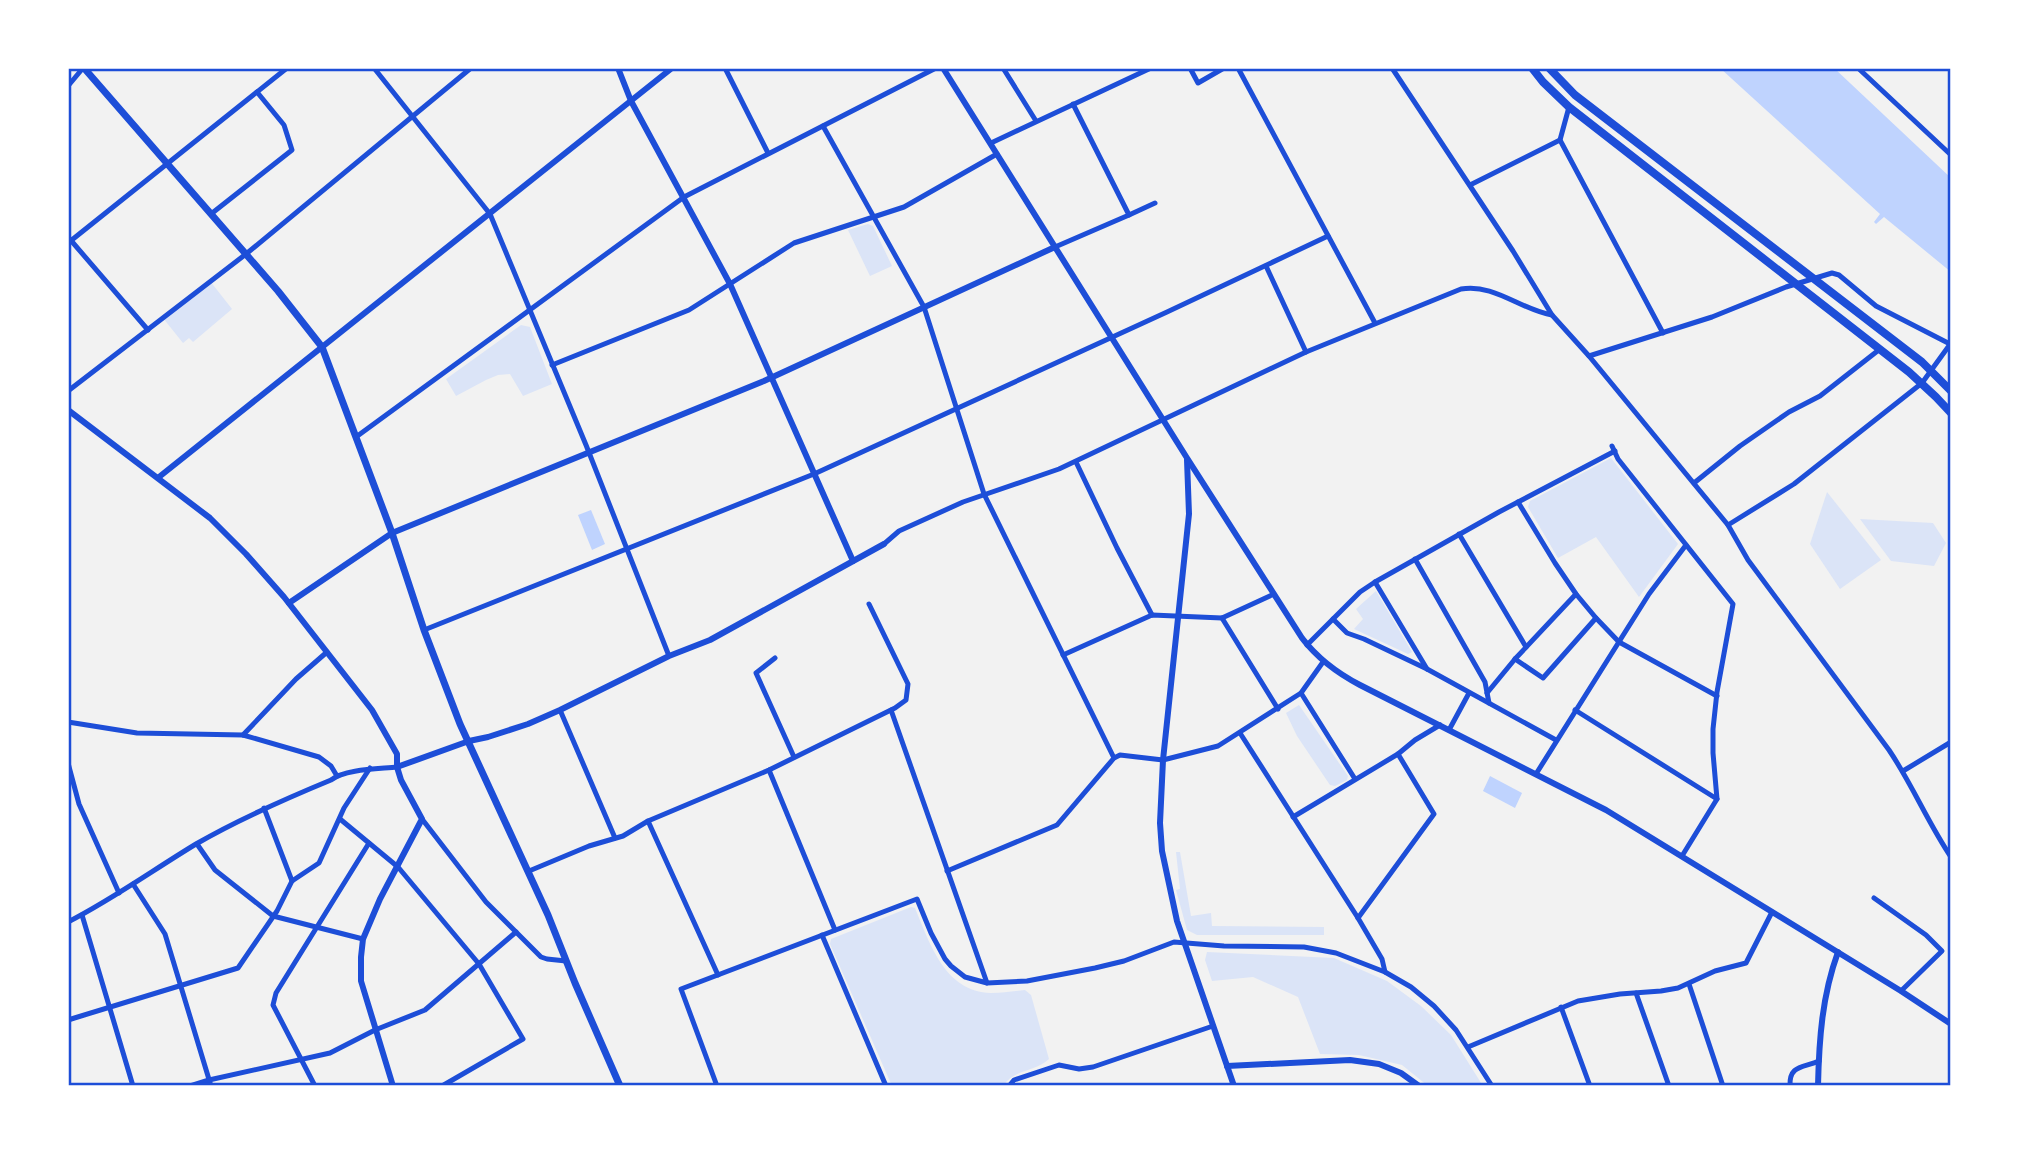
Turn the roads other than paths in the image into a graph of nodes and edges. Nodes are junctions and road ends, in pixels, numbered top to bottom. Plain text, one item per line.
1 (84, 68) edge
2 (287, 68) edge
3 (374, 68) edge
4 (471, 68) edge
5 (618, 68) edge
6 (672, 68) edge
7 (733, 68) edge
8 (936, 68) edge
9 (943, 68) edge
10 (1003, 68) edge
11 (1152, 68) edge
12 (1190, 68) edge
13 (1224, 68) edge
14 (1238, 68) edge
15 (1392, 68) edge
16 (1532, 68) edge
17 (1549, 68) edge
18 (1858, 68) edge
19 (725, 70) edge
20 (68, 86) edge
21 (257, 92) junction
22 (631, 101) junction
23 (1073, 104) junction
24 (1569, 107) junction
25 (413, 117) junction
26 (1036, 121) junction
27 (823, 126) junction
28 (1560, 140) junction
29 (991, 143) junction
30 (768, 153) junction
31 (997, 154) junction
32 (1951, 155) edge
33 (167, 164) junction
34 (1470, 185) junction
35 (684, 197) junction
36 (1155, 203) dead end
37 (211, 214) junction
38 (490, 214) junction
39 (1129, 215) junction
40 (873, 217) junction
41 (1328, 236) junction
42 (69, 240) edge
43 (1055, 247) junction
44 (246, 254) junction
45 (1266, 265) junction
46 (1814, 278) junction
47 (730, 284) junction
48 (1796, 284) junction
49 (924, 307) junction
50 (530, 310) junction
51 (1552, 315) junction
52 (1375, 323) junction
53 (148, 330) junction
54 (1663, 332) junction
55 (1112, 337) junction
56 (1950, 344) edge
57 (322, 347) junction
58 (1880, 349) junction
59 (1306, 352) junction
60 (1589, 358) junction
61 (552, 365) junction
62 (1931, 371) junction
63 (771, 378) junction
64 (1922, 383) junction
65 (68, 391) edge
66 (1951, 391) edge
67 (957, 407) junction
68 (68, 410) edge
69 (1951, 413) edge
70 (1164, 420) junction
71 (356, 437) junction
72 (588, 452) junction
73 (1187, 458) junction
74 (1076, 462) junction
75 (814, 474) junction
76 (159, 477) junction
77 (1695, 483) junction
78 (984, 494) junction
79 (1518, 502) junction
80 (1728, 525) junction
81 (392, 533) junction
82 (1459, 534) junction
83 (884, 544) joint
84 (1686, 545) junction
85 (626, 550) junction
86 (1415, 559) junction
87 (853, 561) junction
88 (1375, 582) junction
89 (1274, 594) junction
90 (1576, 594) junction
91 (289, 603) junction
92 (869, 604) dead end
93 (1152, 615) junction
94 (1178, 615) junction
95 (1222, 618) junction
96 (1596, 618) junction
97 (1333, 619) junction
98 (424, 631) junction
99 (1619, 642) junction
100 (1307, 645) junction
101 (1527, 647) junction
102 (327, 652) junction
103 (1063, 655) junction
104 (669, 656) junction
105 (775, 658) dead end
106 (1514, 659) junction
107 (1324, 662) junction
108 (1427, 669) junction
109 (1487, 692) junction
110 (1301, 693) junction
111 (1469, 693) junction
112 (1717, 696) junction
113 (1482, 698) junction
114 (1489, 704) junction
115 (1278, 709) junction
116 (560, 710) junction
117 (891, 710) junction
118 (1575, 710) junction
119 (68, 722) edge
120 (1440, 725) junction
121 (1449, 730) junction
122 (1240, 733) junction
123 (243, 735) junction
124 (1556, 740) junction
125 (469, 741) junction
126 (1951, 742) edge
127 (1398, 754) junction
128 (794, 757) junction
129 (1114, 758) junction
130 (1163, 760) junction
131 (68, 763) edge
132 (397, 767) junction
133 (370, 768) junction
134 (769, 770) junction
135 (1903, 771) junction
136 (1536, 774) junction
137 (337, 776) junction
138 (1355, 779) junction
139 (78, 799) junction
140 (1717, 799) junction
141 (68, 802) edge
142 (264, 808) junction
143 (1293, 817) junction
144 (340, 819) junction
145 (422, 819) junction
146 (648, 821) junction
147 (615, 838) junction
148 (369, 843) junction
149 (197, 844) junction
150 (1682, 856) junction
151 (1951, 857) edge
152 (398, 867) junction
153 (529, 871) junction
154 (947, 871) junction
155 (292, 881) junction
156 (134, 884) junction
157 (119, 893) junction
158 (1874, 898) dead end
159 (1772, 912) junction
160 (82, 915) junction
161 (273, 916) junction
162 (1358, 918) junction
163 (68, 922) edge
164 (317, 926) junction
165 (835, 930) junction
166 (516, 932) junction
167 (822, 935) junction
168 (363, 939) junction
169 (1185, 944) junction
170 (1838, 952) junction
171 (566, 961) junction
172 (480, 964) junction
173 (1385, 972) junction
174 (718, 975) junction
175 (987, 983) junction
176 (180, 984) junction
177 (1689, 984) junction
178 (1901, 991) junction
179 (1636, 993) junction
180 (110, 1007) junction
181 (1561, 1007) junction
182 (68, 1020) edge
183 (1951, 1024) edge
184 (1213, 1026) junction
185 (375, 1030) junction
186 (1468, 1047) junction
187 (300, 1058) junction
188 (1819, 1061) junction
189 (1227, 1066) junction
190 (210, 1083) edge
191 (884, 1085) edge
192 (133, 1086) edge
193 (190, 1086) edge
194 (315, 1086) edge
195 (393, 1086) edge
196 (442, 1086) edge
197 (620, 1086) edge
198 (717, 1086) edge
199 (1009, 1086) edge
200 (1234, 1086) edge
201 (1419, 1086) edge
202 (1492, 1086) edge
203 (1590, 1086) edge
204 (1669, 1086) edge
205 (1723, 1086) edge
206 (1790, 1086) edge
207 (1818, 1086) edge

1 - 20 street
1 - 33 main road
2 - 21 street
3 - 25 street
4 - 25 street
5 - 22 street
6 - 22 street
7 - 19 street
8 - 27 street
9 - 29 street
10 - 26 street
11 - 23 street
12 - 13 street
14 - 41 street
15 - 34 street
16 - 24 main road
17 - 46 main road
18 - 32 street
19 - 30 street
21 - 33 street
21 - 37 street
22 - 35 street
22 - 38 street
23 - 26 street
23 - 39 street
24 - 28 street
24 - 48 main road
25 - 38 street
25 - 44 street
26 - 29 street
27 - 30 street
27 - 40 street
28 - 34 street
28 - 54 street
29 - 31 street
30 - 35 street
31 - 40 street
31 - 43 street
33 - 37 main road
33 - 42 street
34 - 51 street
35 - 47 street
35 - 50 street
36 - 39 street
37 - 44 main road
38 - 50 street
38 - 57 street
39 - 43 street
40 - 47 street
40 - 49 street
41 - 45 street
41 - 52 street
42 - 53 street
43 - 49 street
43 - 55 street
44 - 53 street
44 - 57 main road
45 - 55 street
45 - 59 street
46 - 48 street
46 - 56 street
46 - 62 main road
47 - 61 street
47 - 63 street
48 - 54 street
48 - 58 main road
49 - 63 street
49 - 67 street
50 - 61 street
50 - 71 street
51 - 52 street
51 - 60 street
52 - 59 street
53 - 65 street
54 - 60 street
55 - 67 street
55 - 70 street
56 - 62 street
57 - 71 main road
57 - 76 street
58 - 64 main road
58 - 77 street
59 - 70 street
60 - 77 street
61 - 72 street
62 - 64 street
62 - 66 main road
63 - 72 street
63 - 75 street
64 - 69 main road
64 - 80 street
67 - 75 street
67 - 78 street
68 - 76 street
70 - 73 street
70 - 74 street
71 - 81 main road
72 - 81 street
72 - 85 street
73 - 89 street
73 - 94 street
74 - 78 street
74 - 93 street
75 - 85 street
75 - 87 street
76 - 91 street
77 - 80 street
78 - 83 street
78 - 103 street
79 - 82 street
79 - 84 street
79 - 90 street
80 - 135 street
81 - 91 street
81 - 98 main road
82 - 86 street
82 - 101 street
83 - 87 street
84 - 99 street
84 - 112 street
85 - 98 street
85 - 104 street
86 - 88 street
86 - 109 street
87 - 104 street
88 - 97 street
88 - 108 street
89 - 95 street
89 - 100 street
90 - 96 street
90 - 101 street
91 - 102 street
92 - 117 street
93 - 94 street
93 - 103 street
94 - 95 street
94 - 130 street
95 - 115 street
96 - 99 street
96 - 106 street
97 - 100 street
97 - 108 street
98 - 125 main road
99 - 112 street
99 - 118 street
100 - 107 street
101 - 106 street
102 - 123 street
102 - 132 street
103 - 129 street
104 - 116 street
105 - 128 street
106 - 109 street
107 - 110 street
107 - 120 street
108 - 111 street
109 - 113 street
109 - 114 street
110 - 115 street
110 - 138 street
111 - 113 street
111 - 121 street
112 - 140 street
113 - 114 street
114 - 124 street
115 - 122 street
116 - 125 street
116 - 147 street
117 - 128 street
117 - 154 street
118 - 124 street
118 - 140 street
119 - 123 street
120 - 121 street
120 - 127 street
121 - 136 street
122 - 130 street
122 - 143 street
123 - 137 street
124 - 136 street
125 - 132 street
125 - 153 main road
126 - 135 street
127 - 138 street
127 - 162 street
128 - 134 street
129 - 130 street
129 - 154 street
130 - 169 street
131 - 139 street
132 - 133 street
132 - 145 street
133 - 137 street
133 - 144 street
134 - 146 street
134 - 165 street
135 - 151 street
136 - 150 street
137 - 142 street
138 - 143 street
139 - 141 street
139 - 157 street
140 - 150 street
142 - 149 street
142 - 155 street
143 - 162 street
144 - 148 street
144 - 155 street
145 - 152 street
145 - 166 street
146 - 147 street
146 - 174 street
147 - 153 street
148 - 152 street
148 - 164 street
149 - 156 street
149 - 161 street
150 - 159 street
152 - 168 street
152 - 172 street
153 - 171 main road
154 - 175 street
155 - 161 street
156 - 157 street
156 - 176 street
157 - 160 street
158 - 178 street
159 - 170 street
159 - 177 street
160 - 163 street
160 - 180 street
161 - 164 street
161 - 176 street
162 - 173 street
164 - 168 street
164 - 187 street
165 - 167 street
165 - 175 street
166 - 171 street
166 - 172 street
167 - 174 street
167 - 191 street
168 - 185 street
169 - 173 street
169 - 175 street
169 - 184 street
170 - 178 street
170 - 188 street
171 - 197 main road
172 - 185 street
172 - 196 street
173 - 186 street
174 - 198 street
176 - 180 street
176 - 190 street
177 - 179 street
177 - 205 street
178 - 183 street
179 - 181 street
179 - 204 street
180 - 182 street
180 - 192 street
181 - 186 street
181 - 203 street
184 - 189 street
184 - 199 street
185 - 187 street
185 - 195 street
186 - 202 street
187 - 190 street
187 - 194 street
188 - 206 street
188 - 207 street
189 - 200 street
189 - 201 street
190 - 193 street

